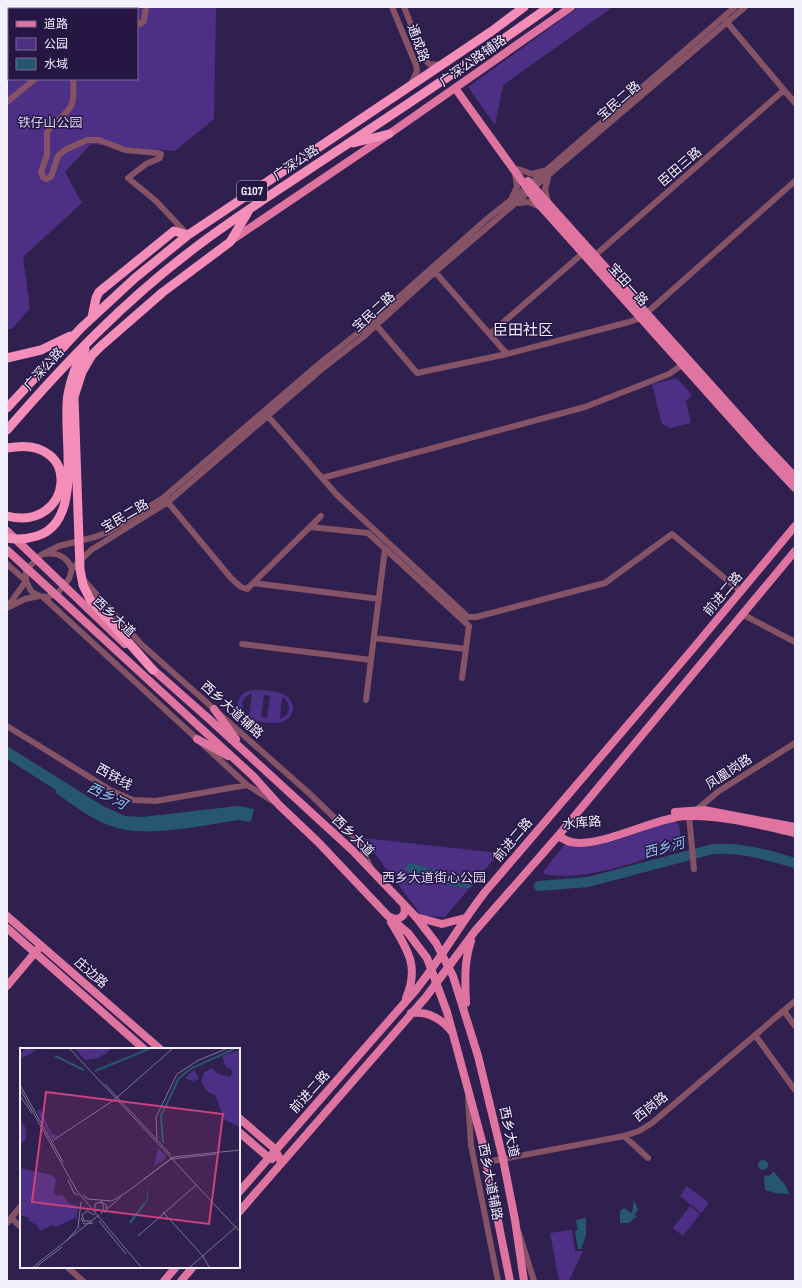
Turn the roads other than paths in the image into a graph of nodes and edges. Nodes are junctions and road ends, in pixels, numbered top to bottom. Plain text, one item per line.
1 (146, 7) edge
2 (392, 7) edge
3 (404, 7) edge
4 (524, 7) edge
5 (549, 7) edge
6 (570, 7) edge
7 (735, 7) edge
8 (745, 7) edge
9 (725, 20) junction
10 (138, 23) edge
11 (441, 65) junction
12 (34, 80) edge
13 (73, 80) edge
14 (410, 85) junction
15 (457, 87) junction
16 (784, 90) junction
17 (7, 102) edge
18 (795, 102) edge
19 (390, 134) junction
20 (346, 145) junction
21 (516, 170) junction
22 (548, 173) junction
23 (795, 181) edge
24 (530, 188) junction
25 (512, 198) junction
26 (517, 203) junction
27 (250, 209) junction
28 (549, 211) junction
29 (188, 235) junction
30 (230, 242) junction
31 (583, 253) junction
32 (592, 258) junction
33 (435, 272) junction
34 (643, 316) junction
35 (92, 317) junction
36 (376, 325) junction
37 (80, 328) junction
38 (98, 330) junction
39 (490, 334) junction
40 (41, 350) junction
41 (7, 351) edge
42 (507, 354) junction
43 (7, 358) edge
44 (685, 362) junction
45 (7, 408) edge
46 (265, 414) junction
47 (7, 430) edge
48 (7, 448) edge
49 (795, 477) edge
50 (322, 478) junction
51 (795, 488) edge
52 (166, 500) junction
53 (7, 516) edge
54 (321, 516) dead end
55 (795, 526) edge
56 (310, 527) junction
57 (7, 531) edge
58 (7, 538) edge
59 (385, 549) junction
60 (7, 550) edge
61 (795, 551) edge
62 (41, 555) junction
63 (84, 556) junction
64 (7, 564) edge
65 (72, 570) junction
66 (26, 581) junction
67 (87, 582) junction
68 (253, 583) junction
69 (740, 591) junction
70 (41, 596) junction
71 (379, 599) junction
72 (7, 608) edge
73 (742, 614) junction
74 (374, 638) junction
75 (795, 642) edge
76 (242, 644) dead end
77 (466, 649) junction
78 (371, 660) junction
79 (153, 670) junction
80 (462, 678) dead end
81 (366, 700) dead end
82 (214, 709) junction
83 (7, 726) edge
84 (197, 739) junction
85 (795, 743) edge
86 (247, 754) junction
87 (238, 762) junction
88 (247, 785) junction
89 (279, 805) junction
90 (692, 813) junction
91 (795, 827) edge
92 (795, 833) edge
93 (558, 836) junction
94 (694, 869) dead end
95 (372, 870) junction
96 (404, 905) junction
97 (7, 916) edge
98 (388, 916) junction
99 (416, 917) junction
100 (465, 918) junction
101 (7, 928) edge
102 (475, 931) junction
103 (41, 946) junction
104 (35, 953) junction
105 (443, 955) junction
106 (449, 967) junction
107 (432, 970) junction
108 (437, 983) junction
109 (7, 986) edge
110 (795, 1001) edge
111 (402, 1006) junction
112 (784, 1010) junction
113 (411, 1013) junction
114 (467, 1017) junction
115 (795, 1026) edge
116 (453, 1033) junction
117 (755, 1035) junction
118 (143, 1048) edge
119 (159, 1048) edge
120 (467, 1086) junction
121 (795, 1090) edge
122 (240, 1119) edge
123 (240, 1133) edge
124 (624, 1136) junction
125 (275, 1149) junction
126 (268, 1157) junction
127 (648, 1158) dead end
128 (503, 1159) junction
129 (281, 1162) junction
130 (487, 1162) junction
131 (240, 1191) edge
132 (20, 1207) edge
133 (240, 1211) edge
134 (9, 1220) edge
135 (515, 1220) junction
136 (20, 1226) edge
137 (68, 1268) edge
138 (175, 1268) edge
139 (192, 1268) edge
140 (83, 1281) edge
141 (164, 1281) edge
142 (181, 1281) edge
143 (498, 1281) edge
144 (510, 1281) edge
145 (524, 1281) edge
146 (534, 1281) edge

1 - 10 street
2 - 14 street, 通成路
3 - 11 street, 通成路
4 - 11 highway, 广深公路 / G107
5 - 20 highway, 广深公路 / G107
6 - 15 main road, 广深公路辅路
7 - 9 street, 宝民二路
8 - 9 street, 宝民二路
9 - 16 street
9 - 22 street, 宝民二路
11 - 14 highway, 广深公路 / G107
12 - 17 street
13 - 29 street
14 - 29 highway, 广深公路 / G107
15 - 19 main road, 广深公路辅路
15 - 21 main road, 宝田一路
16 - 18 street
16 - 32 street, 臣田三路
19 - 20 highway
19 - 30 main road, 广深公路辅路
20 - 27 highway, 广深公路 / G107
21 - 22 street
21 - 24 main road, 宝田一路
21 - 25 street
22 - 24 street, 宝民二路
22 - 28 street
23 - 34 street
24 - 25 street, 宝民二路
24 - 26 street, 宝民二路
24 - 28 main road, 宝田一路
25 - 46 street, 宝民二路
26 - 28 street
26 - 33 street, 宝民二路
27 - 30 highway
27 - 38 highway, 广深公路 / G107
28 - 31 main road, 宝田一路
28 - 32 main road, 宝田一路
29 - 35 highway, 广深公路 / G107
29 - 35 highway
30 - 79 highway
31 - 32 main road, 宝田一路
31 - 39 street
32 - 34 main road, 宝田一路
33 - 36 street, 宝民二路
33 - 39 street
34 - 42 street
34 - 44 main road, 宝田一路
35 - 37 highway, 广深公路 / G107
36 - 42 street
36 - 46 street, 宝民二路
37 - 40 highway
37 - 45 highway, 广深公路 / G107
38 - 47 highway, 广深公路 / G107
38 - 58 highway
39 - 42 street
40 - 41 highway
40 - 43 highway
44 - 49 main road, 宝田一路
44 - 50 street
44 - 51 main road, 宝田一路
46 - 50 street
46 - 52 street, 宝民二路
48 - 53 highway
50 - 69 street
52 - 62 street, 宝民二路
52 - 63 street, 宝民二路
52 - 68 street
54 - 56 street
55 - 69 main road, 前进二路
56 - 59 street
56 - 68 street
57 - 79 main road, 西乡大道
59 - 71 street
59 - 77 street
60 - 87 main road, 西乡大道
61 - 73 main road, 前进二路
62 - 65 street, 西乡大道辅路
62 - 66 street, 宝民二路
63 - 65 street, 宝民二路
63 - 67 street
64 - 66 street
65 - 67 street, 西乡大道辅路
65 - 70 street, 宝民二路
66 - 70 street
66 - 72 street, 宝民二路
67 - 82 street, 西乡大道辅路
68 - 71 street
69 - 100 main road, 前进二路
70 - 72 street, 宝民二路
70 - 84 street
71 - 74 street
73 - 75 street
73 - 93 main road, 前进二路
74 - 77 street
74 - 78 street
76 - 78 street
77 - 80 street
78 - 81 street
79 - 86 main road, 西乡大道
82 - 86 main road
82 - 95 street, 西乡大道辅路
83 - 88 street, 西铁线
84 - 87 main road
84 - 88 street
85 - 90 street, 凤凰岗路
86 - 95 main road, 西乡大道
87 - 89 main road, 西乡大道
88 - 89 street
89 - 98 main road, 西乡大道
90 - 91 main road, 水库路
90 - 92 main road, 水库路
90 - 93 main road, 水库路
90 - 94 street
93 - 102 main road, 前进二路
95 - 96 main road, 西乡大道
96 - 98 main road
96 - 99 main road, 西乡大道
97 - 103 main road, 庄边路
98 - 107 main road, 西乡大道
98 - 111 main road
99 - 100 main road
99 - 105 main road, 西乡大道
100 - 105 main road, 前进二路
101 - 104 main road, 庄边路
102 - 106 main road, 前进二路
102 - 114 main road
103 - 104 main road
103 - 119 main road, 庄边路
104 - 109 main road
104 - 118 main road, 庄边路
105 - 106 main road, 西乡大道
105 - 107 main road, 前进二路
106 - 108 main road, 前进二路
106 - 114 main road, 西乡大道
107 - 108 main road, 西乡大道
107 - 111 main road, 前进二路
108 - 113 main road, 前进二路
108 - 116 main road, 西乡大道
110 - 112 street, 西岗路
111 - 125 main road, 前进二路
112 - 115 street
112 - 117 street, 西岗路
113 - 116 main road
113 - 129 main road, 前进二路
114 - 128 main road, 西乡大道
116 - 120 main road, 西乡大道
117 - 121 street
117 - 124 street, 西岗路
120 - 130 main road, 西乡大道
120 - 143 street, 西乡大道辅路
122 - 125 main road
123 - 126 main road
124 - 127 street
124 - 128 street, 西岗路
125 - 126 main road, 前进二路
125 - 129 main road
126 - 129 main road
126 - 131 main road, 前进二路
128 - 130 street, 西岗路
128 - 135 main road, 西乡大道
129 - 133 main road, 前进二路
130 - 144 main road, 西乡大道
132 - 134 street
134 - 136 street
135 - 145 main road, 西乡大道
135 - 146 street, 西乡大道辅路
137 - 140 street
138 - 141 main road
139 - 142 main road

